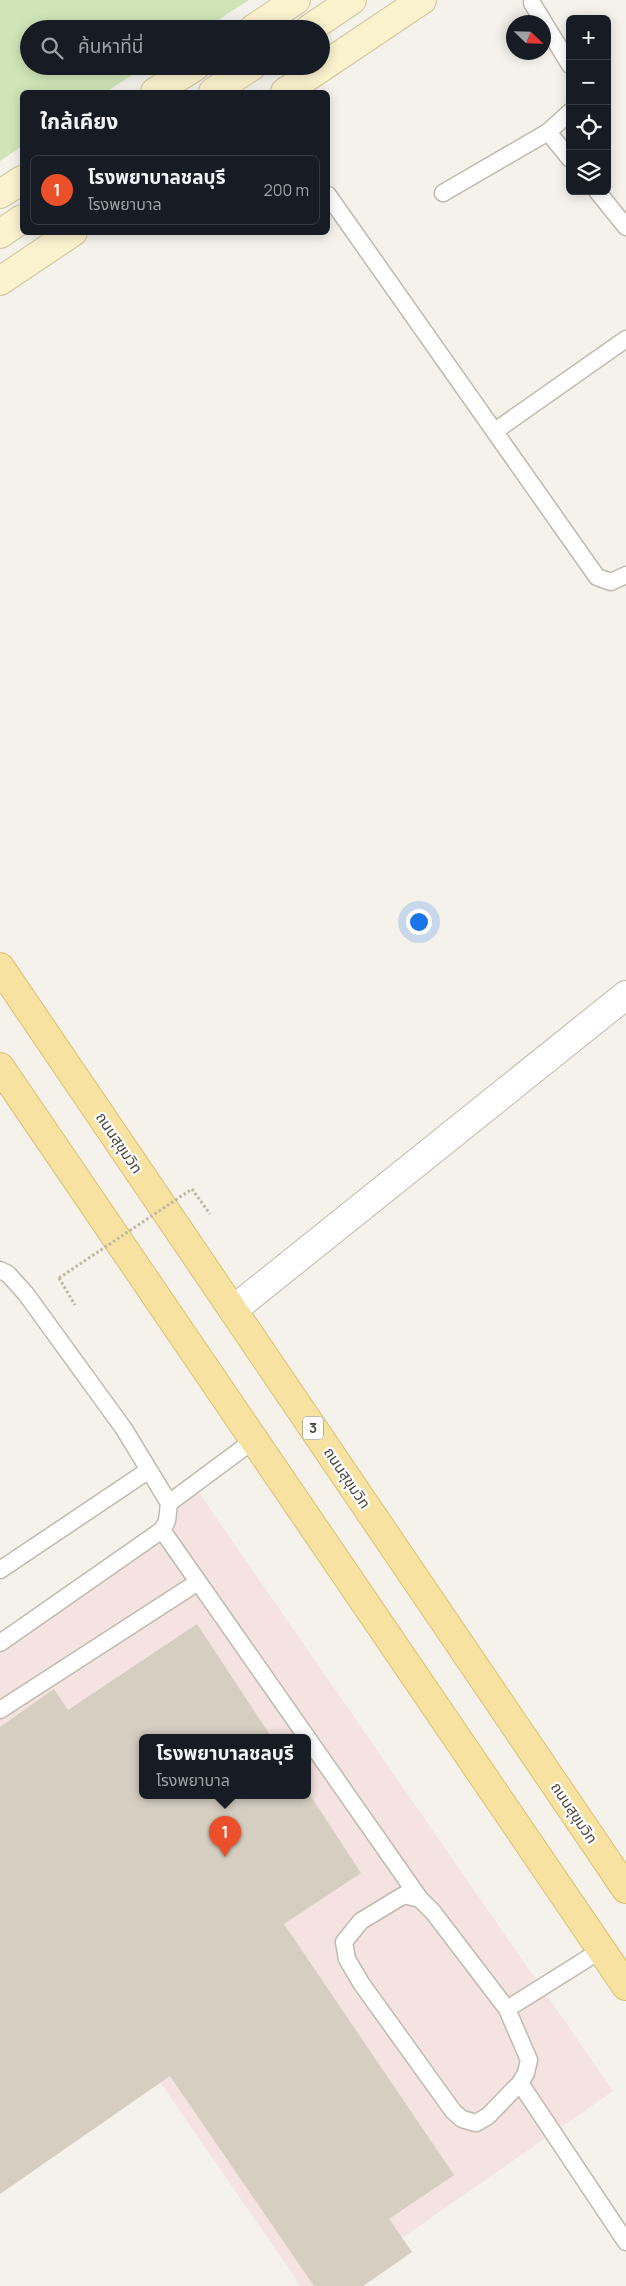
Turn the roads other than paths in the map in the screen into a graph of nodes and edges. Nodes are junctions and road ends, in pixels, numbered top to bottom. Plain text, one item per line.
1 (296, 0) edge
2 (352, 0) edge
3 (422, 0) edge
4 (532, 3) dead end
5 (266, 20) edge
6 (322, 20) edge
7 (567, 60) edge
8 (330, 62) edge
9 (182, 75) edge
10 (238, 75) edge
11 (310, 75) edge
12 (159, 90) edge
13 (216, 90) edge
14 (288, 90) edge
15 (566, 116) edge
16 (548, 132) junction
17 (566, 154) edge
18 (20, 181) edge
19 (443, 193) dead end
20 (0, 194) edge
21 (599, 195) edge
22 (330, 198) edge
23 (20, 220) edge
24 (626, 227) edge
25 (0, 234) edge
26 (69, 235) edge
27 (0, 281) edge
28 (626, 339) edge
29 (495, 431) junction
30 (626, 575) edge
31 (0, 967) edge
32 (626, 995) edge
33 (0, 1067) edge
34 (0, 1270) edge
35 (233, 1310) junction
36 (254, 1440) junction
37 (149, 1470) junction
38 (169, 1504) junction
39 (162, 1530) junction
40 (0, 1570) edge
41 (198, 1582) junction
42 (0, 1643) edge
43 (0, 1710) edge
44 (305, 1734) edge
45 (311, 1743) edge
46 (626, 1889) edge
47 (420, 1898) junction
48 (601, 1950) junction
49 (626, 1986) edge
50 (507, 2009) junction
51 (520, 2083) junction
52 (626, 2242) edge

1 - 5 main road
2 - 6 main road
3 - 8 main road
4 - 7 lane
9 - 12 main road
10 - 13 main road
11 - 14 main road
15 - 16 lane
16 - 17 lane
16 - 19 lane
18 - 20 main road
21 - 24 lane
22 - 29 lane
23 - 25 main road
26 - 27 main road
28 - 29 lane
29 - 30 lane
31 - 35 main road, ถนนสุขุมวิท / 3
32 - 35 street
33 - 36 main road
34 - 37 lane
35 - 46 main road, ถนนสุขุมวิท / 3
36 - 38 lane
36 - 48 main road
37 - 38 lane
37 - 40 lane
38 - 39 lane
39 - 41 lane
39 - 42 lane
41 - 43 lane
41 - 44 lane
45 - 47 lane
47 - 50 lane
47 - 51 lane
48 - 49 main road
48 - 50 lane
50 - 51 lane
51 - 52 lane

